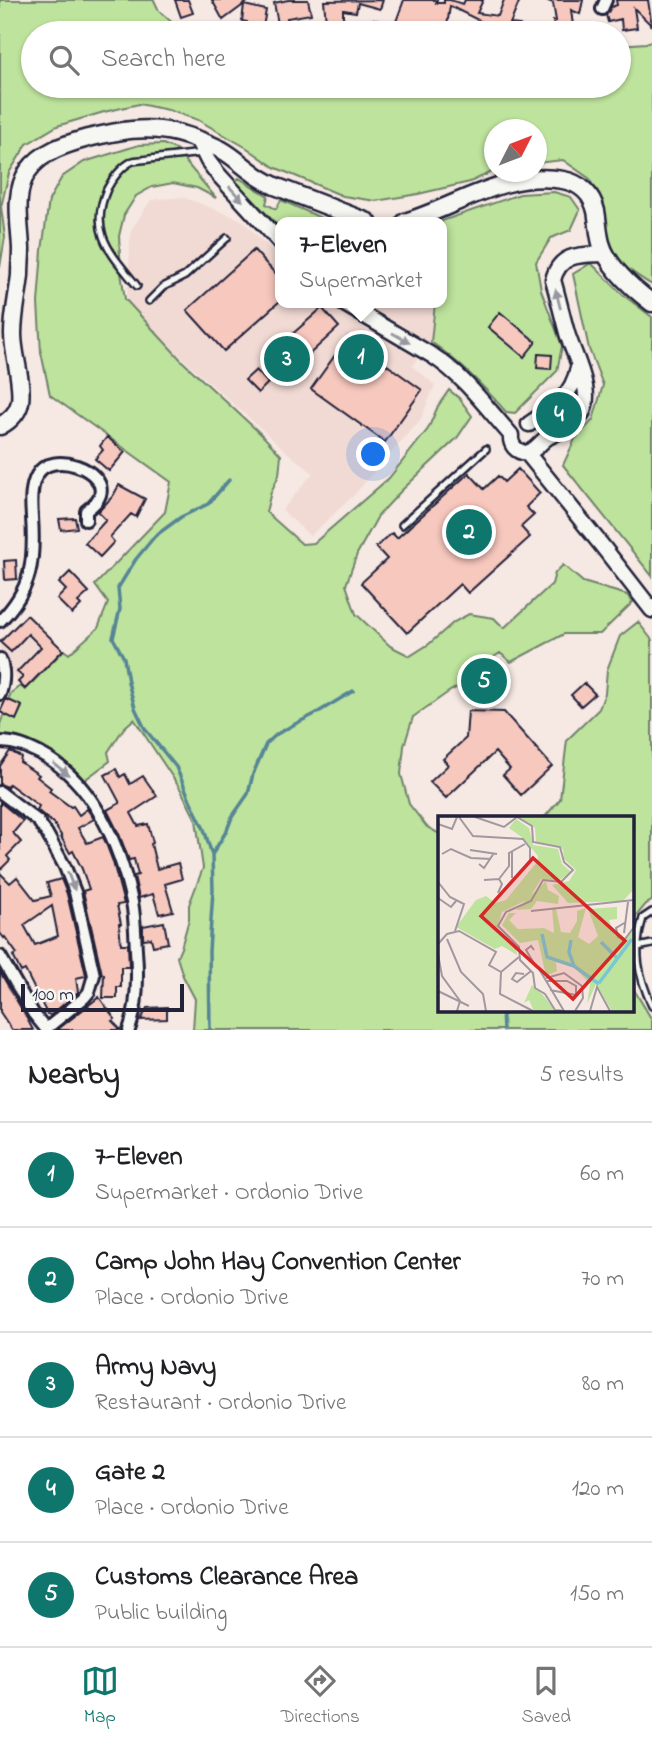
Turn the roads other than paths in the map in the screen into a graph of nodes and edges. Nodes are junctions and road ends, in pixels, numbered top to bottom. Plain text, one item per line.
1 (200, 147) junction
2 (355, 217) edge
3 (418, 217) edge
4 (275, 236) edge
5 (228, 238) dead end
6 (605, 254) junction
7 (137, 286) dead end
8 (149, 301) dead end
9 (652, 303) edge
10 (350, 308) edge
11 (580, 364) junction
12 (529, 424) junction
13 (0, 426) edge
14 (511, 435) junction
15 (540, 442) junction
16 (486, 449) dead end
17 (527, 453) junction
18 (86, 520) dead end
19 (402, 525) dead end
20 (652, 610) edge
21 (0, 621) edge
22 (0, 659) edge
23 (0, 694) edge
24 (0, 742) edge
25 (0, 792) edge
26 (652, 912) edge
27 (652, 944) edge
28 (638, 947) junction
29 (0, 956) edge
30 (652, 1006) edge
31 (46, 1029) edge
32 (129, 1030) edge

1 - 2 main road
1 -> 4 street
1 - 7 lane
1 - 13 main road
3 - 6 main road
5 - 8 lane
6 - 9 main road
11 -> 6 street
10 -> 14 street
11 - 12 street
11 - 15 street
12 - 14 street
12 - 15 street
14 - 17 street
15 - 17 street
16 - 19 lane
17 - 20 street
18 - 21 street
22 - 23 street
24 -> 32 street
25 -> 31 street
26 - 28 lane
27 - 28 lane
28 - 30 lane
29 - 31 street

